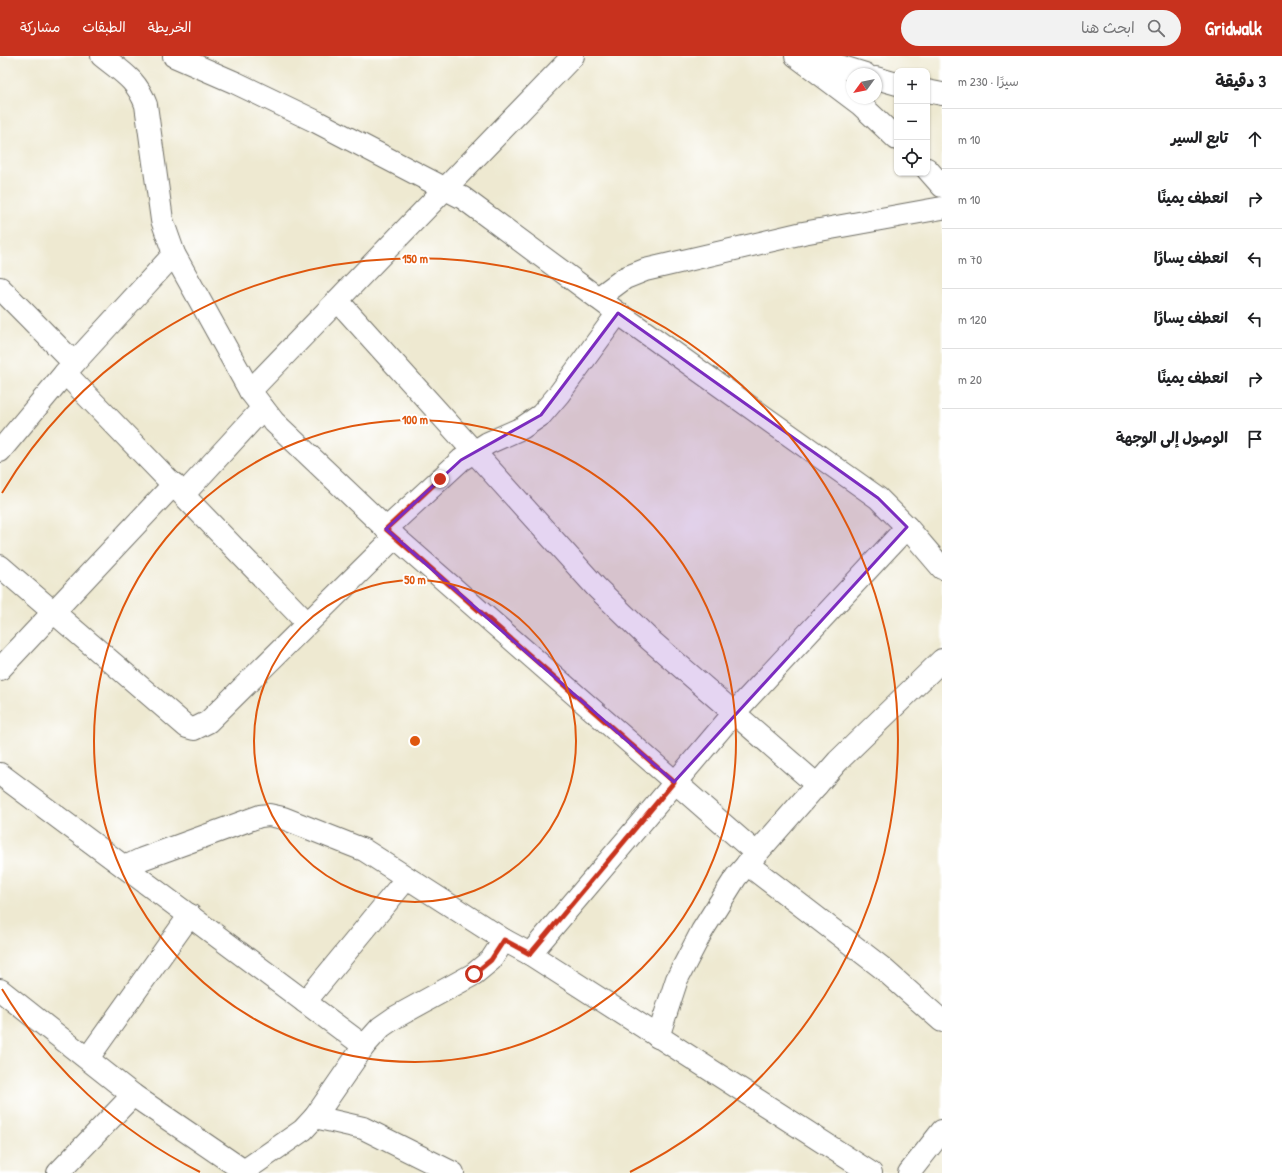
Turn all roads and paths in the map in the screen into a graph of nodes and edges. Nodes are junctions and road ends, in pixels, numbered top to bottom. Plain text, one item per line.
1 (102, 56) edge
2 (174, 56) edge
3 (573, 56) edge
4 (796, 56) edge
5 (808, 56) edge
6 (846, 68) edge
7 (882, 80) edge
8 (894, 83) edge
9 (930, 92) edge
10 (942, 94) edge
11 (894, 136) edge
12 (930, 172) edge
13 (942, 186) edge
14 (446, 188) junction
15 (942, 208) edge
16 (174, 254) junction
17 (0, 288) edge
18 (598, 298) junction
19 (338, 301) junction
20 (618, 313) junction
21 (70, 368) junction
22 (250, 391) junction
23 (263, 408) junction
24 (3, 440) edge
25 (475, 451) junction
26 (179, 489) junction
27 (907, 527) junction
28 (390, 533) junction
29 (0, 566) edge
30 (942, 568) edge
31 (54, 612) junction
32 (307, 623) junction
33 (942, 660) edge
34 (0, 669) edge
35 (734, 714) junction
36 (0, 774) edge
37 (674, 782) junction
38 (817, 785) junction
39 (752, 859) junction
40 (125, 867) junction
41 (407, 878) junction
42 (190, 915) junction
43 (504, 940) junction
44 (530, 954) junction
45 (0, 990) edge
46 (305, 1002) junction
47 (942, 1021) edge
48 (658, 1037) junction
49 (364, 1046) junction
50 (88, 1058) junction
51 (133, 1095) junction
52 (315, 1117) junction
53 (942, 1131) edge
54 (246, 1172) edge
55 (58, 1173) edge
56 (453, 1173) edge
57 (871, 1173) edge
58 (909, 1173) edge

1 - 16 street
2 - 14 street
3 - 14 street
4 - 11 street
5 - 6 street
7 - 8 street
9 - 10 street
12 - 13 street
14 - 18 street
14 - 19 street
15 - 18 street
16 - 21 street
16 - 22 street
17 - 21 street
18 - 20 street
19 - 22 street
19 - 25 street
20 - 25 street
20 - 27 street
21 - 24 street
21 - 26 street
22 - 23 street
23 - 26 street
23 - 28 street
25 - 28 street
25 - 35 street
26 - 31 street
26 - 32 street
27 - 30 street
27 - 35 street
28 - 32 street
28 - 37 street
29 - 31 street
31 - 32 street
31 - 34 street
33 - 38 street
35 - 37 street
35 - 38 street
36 - 40 street
37 - 39 street
37 - 44 street
38 - 39 street
39 - 47 street
39 - 48 street
40 - 41 street
40 - 42 street
41 - 43 street
41 - 46 street
42 - 46 street
42 - 50 street
43 - 44 street
43 - 49 street
44 - 48 street
45 - 50 street
46 - 49 street
48 - 57 street
49 - 52 street
50 - 51 street
51 - 54 street
51 - 55 street
52 - 54 street
52 - 56 street
53 - 58 street

